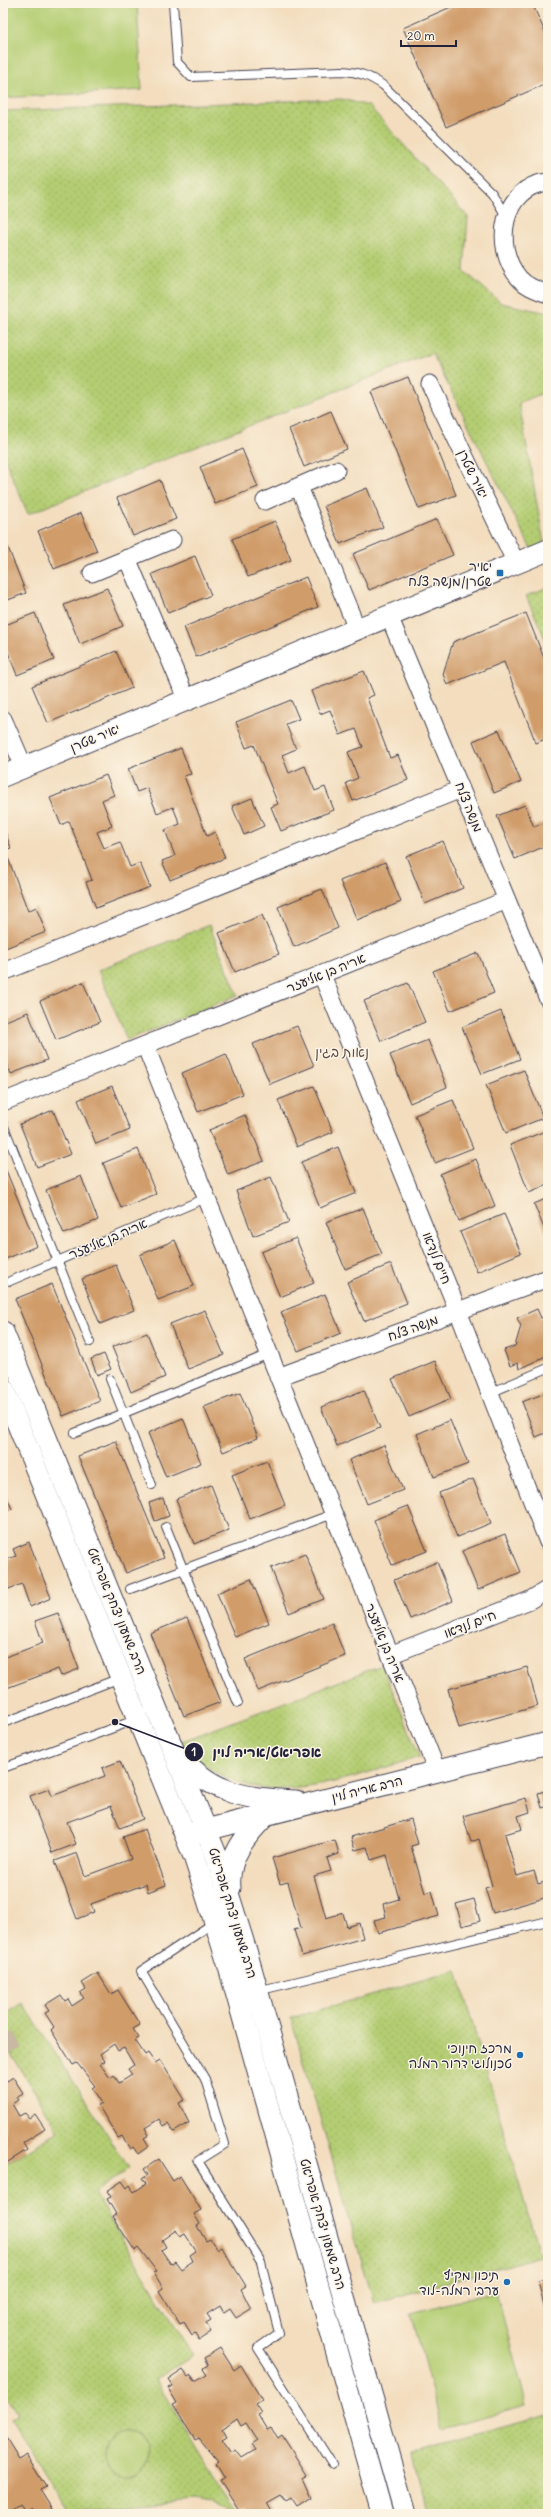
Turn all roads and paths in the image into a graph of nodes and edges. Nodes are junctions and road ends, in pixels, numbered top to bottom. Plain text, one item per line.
1 (173, 3) edge
2 (548, 182) edge
3 (506, 216) junction
4 (548, 294) edge
5 (430, 384) dead end
6 (336, 470) dead end
7 (299, 487) junction
8 (265, 501) dead end
9 (172, 540) dead end
10 (548, 550) edge
11 (127, 558) junction
12 (516, 564) junction
13 (92, 573) dead end
14 (389, 616) junction
15 (358, 629) junction
16 (187, 700) junction
17 (3, 718) edge
18 (24, 768) junction
19 (3, 776) edge
20 (461, 790) junction
21 (507, 900) junction
22 (3, 972) edge
23 (322, 975) junction
24 (548, 999) edge
25 (144, 1045) junction
26 (3, 1102) edge
27 (3, 1124) edge
28 (206, 1198) junction
29 (58, 1261) junction
30 (548, 1278) edge
31 (10, 1281) dead end
32 (458, 1311) junction
33 (3, 1332) edge
34 (90, 1342) dead end
35 (269, 1354) junction
36 (548, 1368) edge
37 (278, 1377) junction
38 (110, 1379) dead end
39 (3, 1388) edge
40 (490, 1393) junction
41 (124, 1413) junction
42 (75, 1432) dead end
43 (152, 1485) dead end
44 (333, 1514) junction
45 (166, 1527) dead end
46 (548, 1542) edge
47 (184, 1569) junction
48 (130, 1589) dead end
49 (547, 1595) edge
50 (390, 1655) junction
51 (122, 1678) junction
52 (238, 1703) dead end
53 (138, 1718) junction
54 (3, 1723) edge
55 (548, 1744) edge
56 (173, 1748) junction
57 (3, 1768) edge
58 (437, 1771) junction
59 (317, 1802) junction
60 (267, 1815) junction
61 (207, 1830) junction
62 (186, 1835) junction
63 (233, 1906) junction
64 (548, 1921) edge
65 (216, 1922) junction
66 (257, 1991) junction
67 (332, 2464) dead end
68 (382, 2514) edge
69 (405, 2514) edge

1 - 3 lane
2 - 3 street
3 - 4 street
5 - 12 street, יאיר שטרן
6 - 7 street
7 - 8 street
7 - 15 street
9 - 11 street
10 - 12 street, יאיר שטרן
11 - 13 street
11 - 16 street
12 - 14 street, יאיר שטרן
14 - 15 street, יאיר שטרן
14 - 20 street, מנשה צלח
15 - 16 street, יאיר שטרן
16 - 18 street, יאיר שטרן
17 - 18 street
18 - 19 street, יאיר שטרן
20 - 21 street, מנשה צלח
20 - 22 street
21 - 23 street, אריה בן אליעזר
21 - 24 street, מנשה צלח
23 - 25 street, אריה בן אליעזר
23 - 32 street, חיים לנדאו
25 - 26 street, אריה בן אליעזר
25 - 28 street, אריה בן אליעזר
27 - 29 lane
28 - 29 lane, אריה בן אליעזר
28 - 35 street, אריה בן אליעזר
29 - 31 lane, אריה בן אליעזר
29 - 34 lane
30 - 32 street, מנשה צלח
32 - 37 street, מנשה צלח
32 - 40 street, חיים לנדאו
33 - 56 street, הרב שמעון יצחק אפריאט
35 - 37 street, אריה בן אליעזר
35 - 41 lane
36 - 40 lane
37 - 44 street, אריה בן אליעזר
38 - 41 lane
39 - 51 street, הרב שמעון יצחק אפריאט
40 - 46 street, חיים לנדאו
41 - 42 lane
41 - 43 lane
44 - 47 lane
44 - 50 street, אריה בן אליעזר
45 - 47 lane
47 - 48 lane
47 - 52 lane
49 - 50 street, חיים לנדאו
50 - 58 street, אריה בן אליעזר
51 - 53 street, הרב שמעון יצחק אפריאט
51 - 54 lane
53 - 57 lane
53 - 62 street, הרב שמעון יצחק אפריאט
55 - 58 street, הרב אריה לוין
56 - 59 street
56 - 61 street, הרב שמעון יצחק אפריאט
58 - 59 street, הרב אריה לוין
59 - 60 street, הרב אריה לוין
60 - 61 street, הרב אריה לוין
60 - 63 street
61 - 62 street, הרב אריה לוין
61 - 63 street, הרב שמעון יצחק אפריאט
62 - 65 street, הרב שמעון יצחק אפריאט
63 - 66 street, הרב שמעון יצחק אפריאט
64 - 66 lane
65 - 67 lane
65 - 68 street, הרב שמעון יצחק אפריאט
66 - 69 street, הרב שמעון יצחק אפריאט

